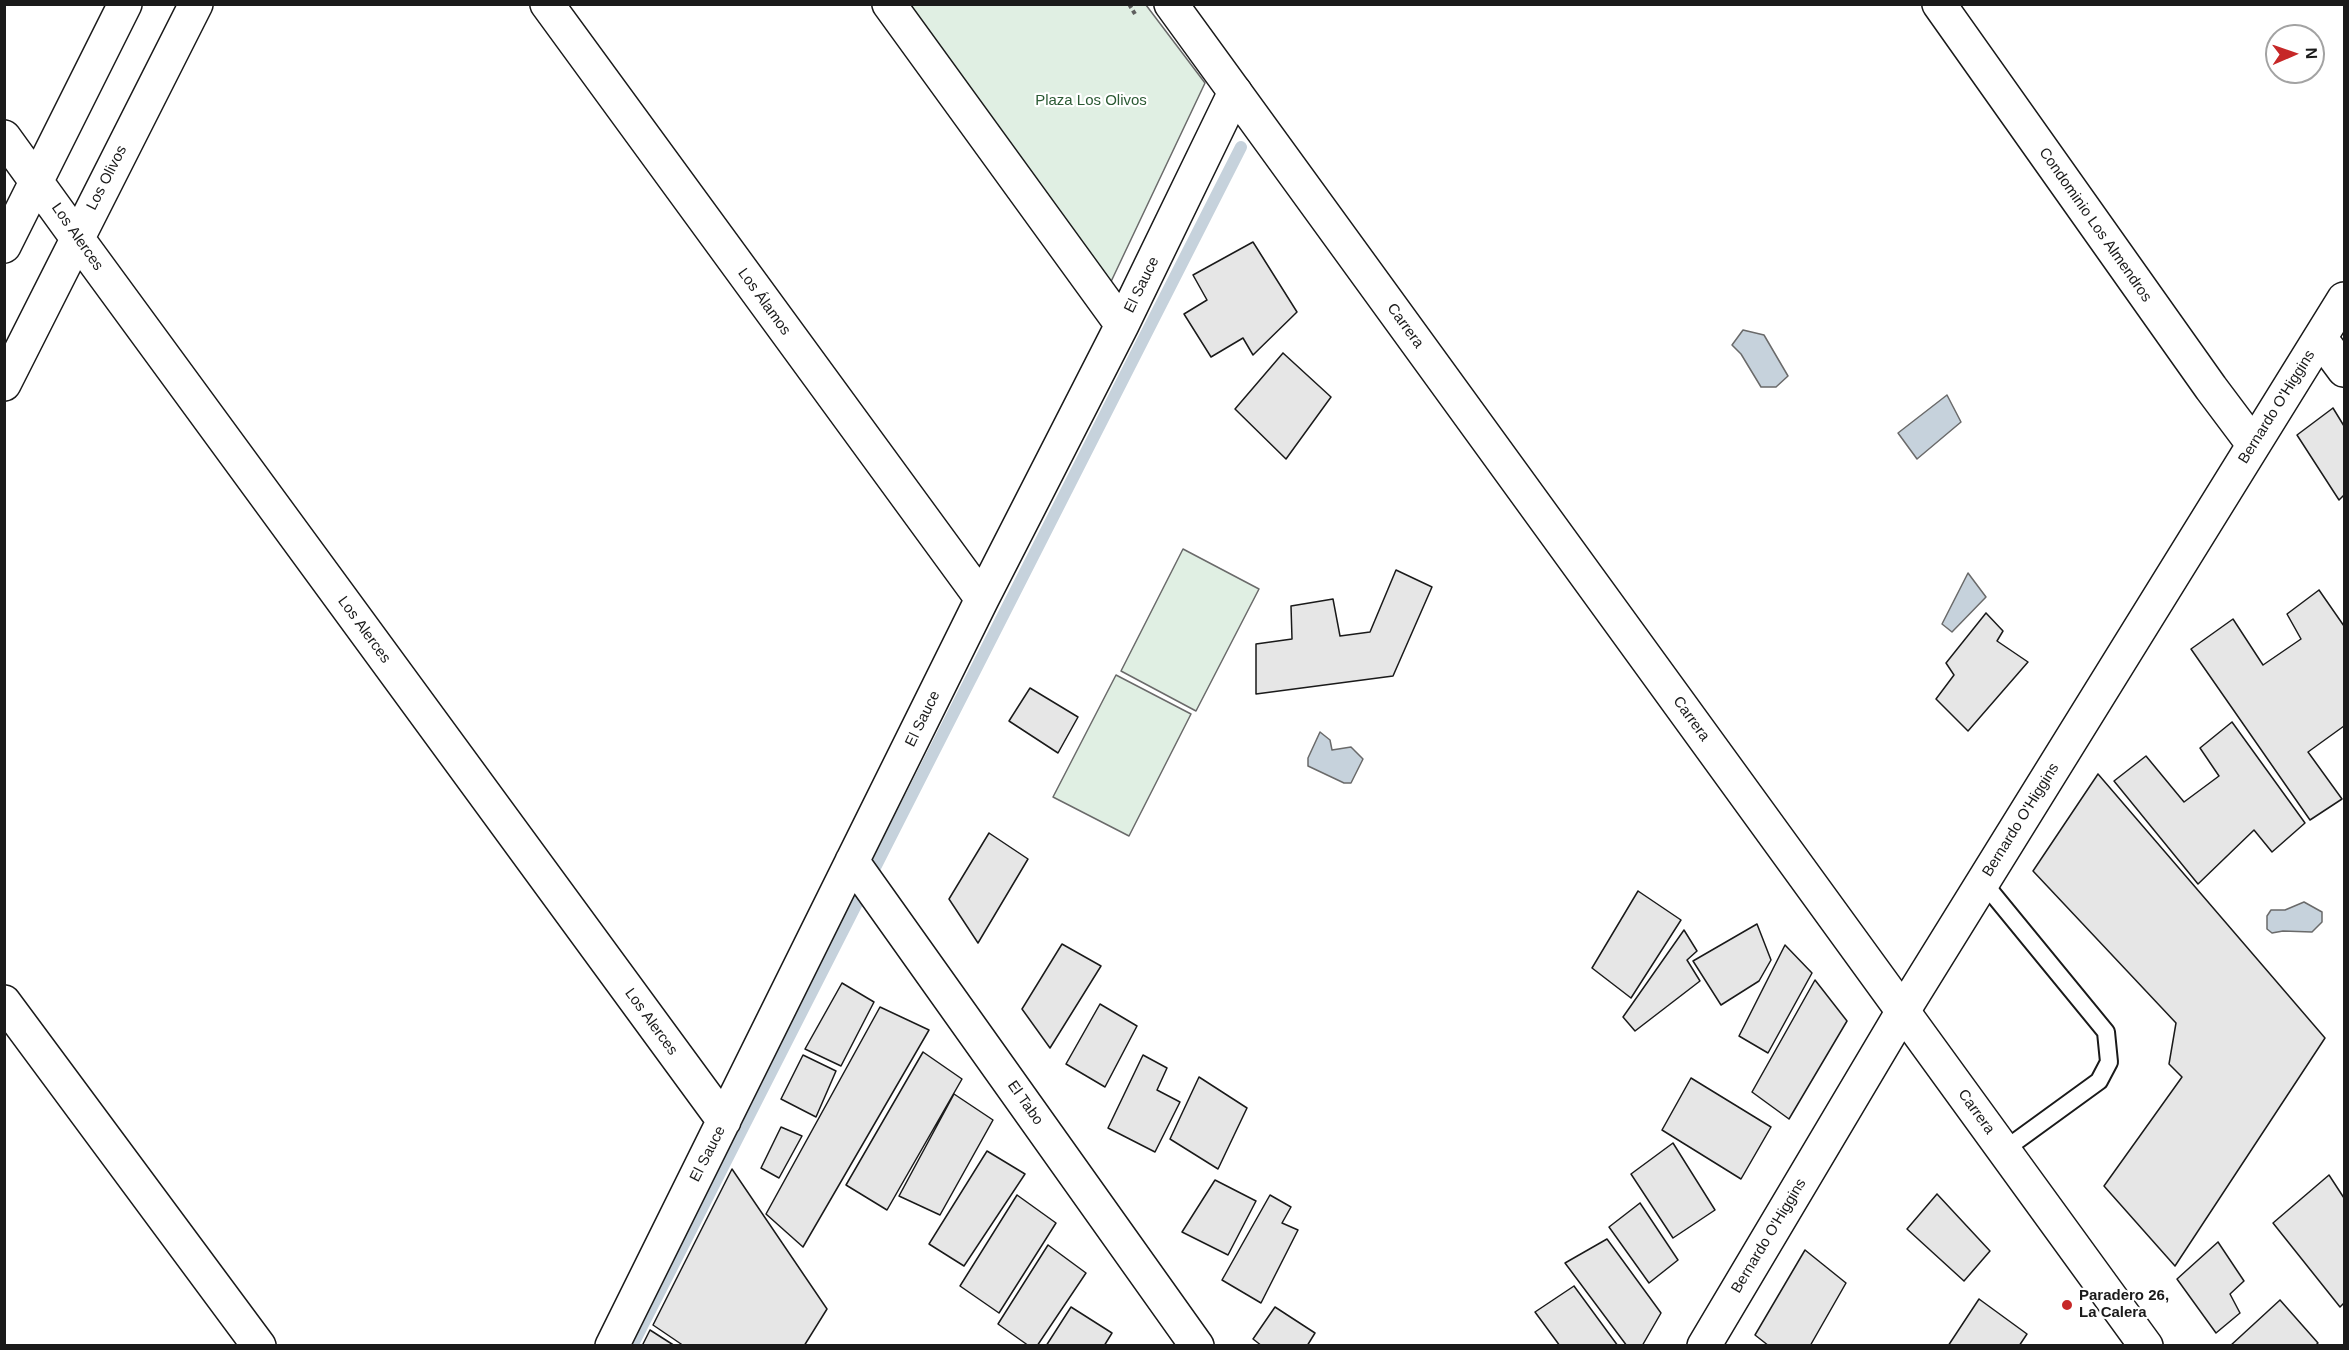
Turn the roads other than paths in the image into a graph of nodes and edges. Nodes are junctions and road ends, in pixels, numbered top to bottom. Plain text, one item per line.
1 (125, 4) edge
2 (196, 4) edge
3 (547, 4) edge
4 (888, 4) edge
5 (1171, 4) edge
6 (1939, 4) edge
7 (1235, 92) junction
8 (4, 137) edge
9 (38, 181) junction
10 (76, 238) junction
11 (4, 246) edge
12 (2344, 299) edge
13 (1122, 325) junction
14 (2321, 339) junction
15 (2344, 370) edge
16 (4, 384) edge
17 (2253, 444) junction
18 (982, 599) junction
19 (852, 861) junction
20 (1983, 882) junction
21 (4, 1002) edge
22 (1904, 1011) junction
23 (724, 1121) junction
24 (2004, 1150) junction
25 (259, 1346) edge
26 (612, 1346) edge
27 (1197, 1346) edge
28 (1704, 1346) edge
29 (2146, 1346) edge

1 - 9 street
2 - 10 street, Los Olivos
3 - 18 street, Los Álamos
4 - 13 street
5 - 7 street, Carrera
6 - 17 street, Condominio Los Almendros
7 - 13 street, El Sauce
7 - 22 street, Carrera
8 - 9 street, Los Alerces
9 - 10 street, Los Alerces
9 - 11 street
10 - 16 street, Los Olivos
10 - 23 street, Los Alerces
12 - 14 street, Bernardo O'Higgins
13 - 18 street, El Sauce
14 - 15 street
14 - 17 street, Bernardo O'Higgins
17 - 20 street, Bernardo O'Higgins
18 - 19 street, El Sauce
19 - 23 street, El Sauce
19 - 27 street, El Tabo
20 - 22 street, Bernardo O'Higgins
20 - 24 lane
21 - 25 street
22 - 24 street, Carrera
22 - 28 street, Bernardo O'Higgins
23 - 26 street, El Sauce
24 - 29 street, Carrera

